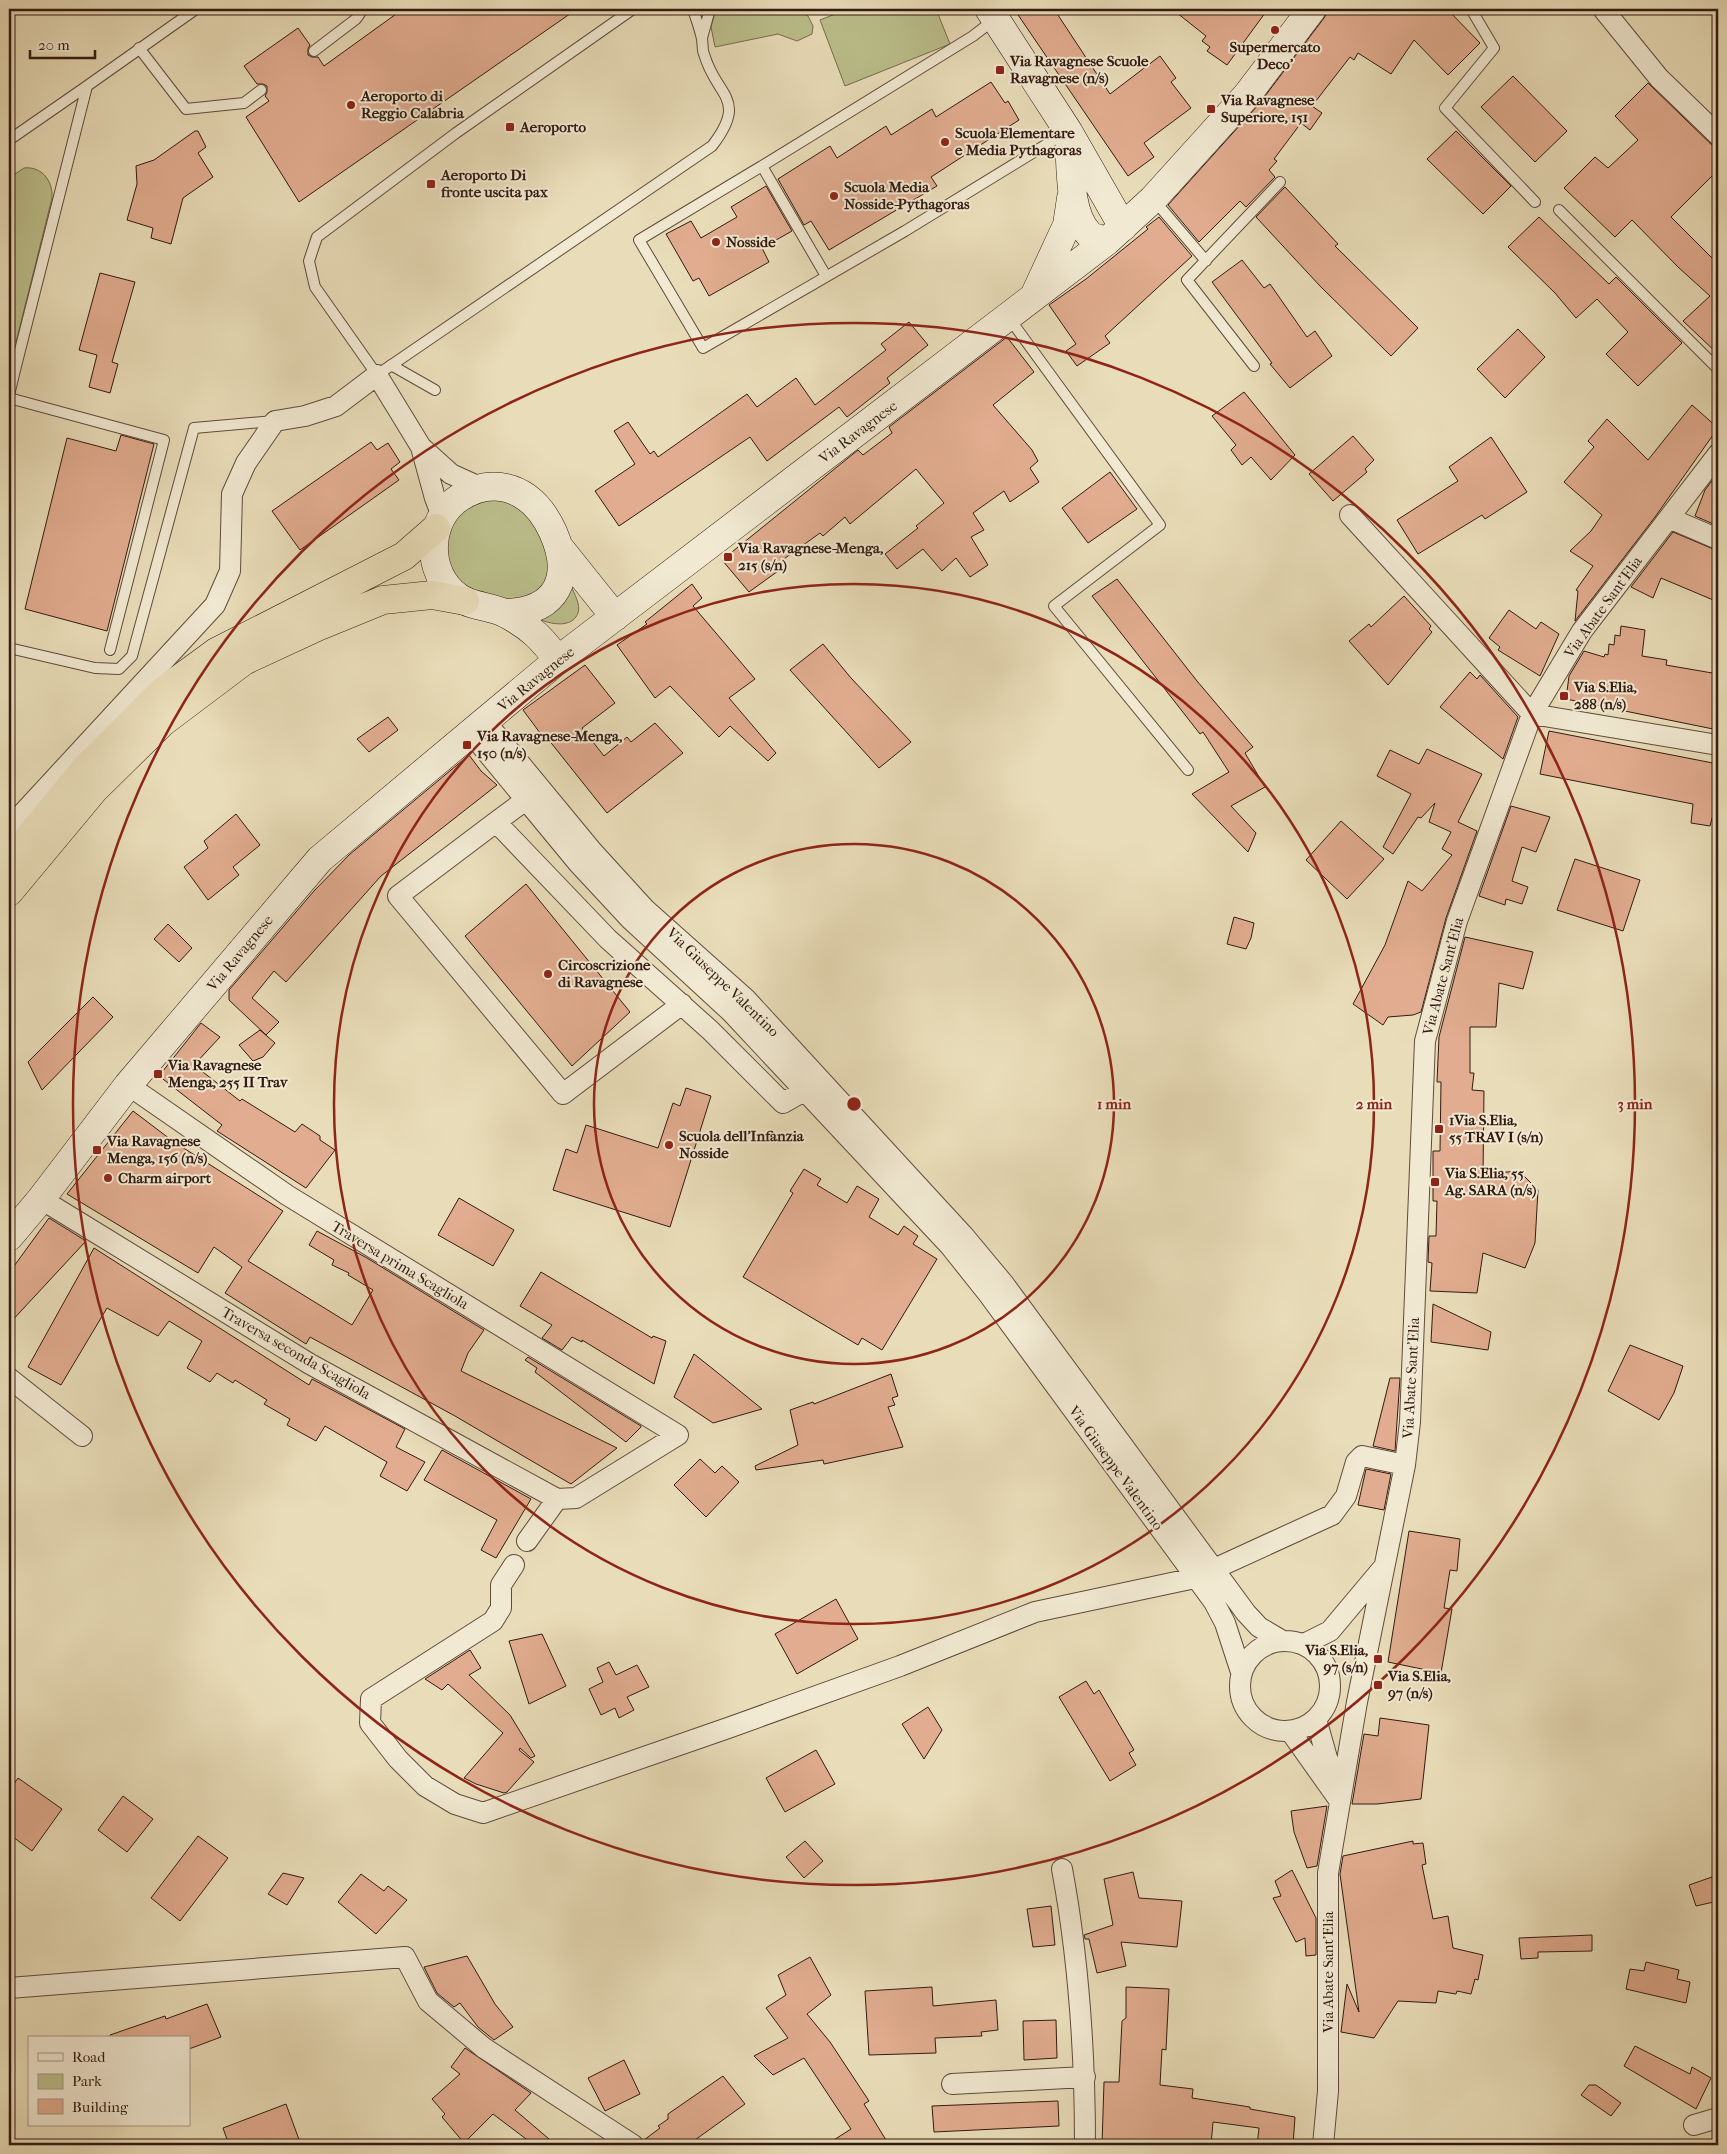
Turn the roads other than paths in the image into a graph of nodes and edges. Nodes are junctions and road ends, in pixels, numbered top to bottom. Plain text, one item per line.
1 (196, 9) edge
2 (363, 9) edge
3 (633, 9) edge
4 (693, 9) edge
5 (710, 9) edge
6 (1312, 9) edge
7 (1471, 9) edge
8 (1603, 9) edge
9 (992, 14) edge
10 (702, 39) junction
11 (139, 48) junction
12 (314, 51) dead end
13 (87, 86) junction
14 (261, 90) dead end
15 (1068, 131) junction
16 (1718, 135) edge
17 (9, 140) edge
18 (762, 166) junction
19 (1280, 182) dead end
20 (1072, 186) junction
21 (1153, 199) junction
22 (1535, 202) dead end
23 (1559, 210) dead end
24 (1115, 234) junction
25 (1206, 261) junction
26 (826, 276) junction
27 (1033, 298) junction
28 (1009, 317) junction
29 (1254, 366) dead end
30 (1718, 369) edge
31 (384, 370) junction
32 (11, 372) edge
33 (435, 390) dead end
34 (9, 397) edge
35 (275, 421) junction
36 (422, 447) junction
37 (1718, 454) edge
38 (482, 488) junction
39 (1350, 515) dead end
40 (1669, 518) junction
41 (439, 522) junction
42 (1718, 539) edge
43 (559, 547) junction
44 (465, 601) junction
45 (506, 613) junction
46 (615, 617) junction
47 (9, 648) edge
48 (110, 650) dead end
49 (558, 660) junction
50 (1532, 714) junction
51 (477, 726) junction
52 (1718, 746) edge
53 (1188, 770) dead end
54 (533, 794) junction
55 (496, 822) junction
56 (9, 828) edge
57 (9, 862) edge
58 (9, 892) edge
59 (682, 1004) junction
60 (128, 1085) junction
61 (804, 1091) junction
62 (41, 1199) junction
63 (9, 1237) edge
64 (980, 1268) junction
65 (9, 1378) edge
66 (82, 1436) dead end
67 (1405, 1465) junction
68 (556, 1499) junction
69 (527, 1541) dead end
70 (514, 1565) dead end
71 (1383, 1567) junction
72 (1214, 1569) junction
73 (1195, 1578) junction
74 (1330, 1631) junction
75 (1281, 1640) junction
76 (1304, 1644) junction
77 (1324, 1662) junction
78 (1241, 1672) junction
79 (1316, 1719) junction
80 (1290, 1731) junction
81 (1339, 1800) junction
82 (1062, 1869) dead end
83 (9, 1988) edge
84 (1085, 2077) junction
85 (952, 2084) dead end
86 (1718, 2118) edge
87 (1694, 2125) dead end
88 (633, 2145) edge
89 (1085, 2145) edge
90 (1323, 2145) edge

1 - 11 lane
2 - 12 lane
3 - 31 lane
4 - 10 lane
5 - 10 lane
6 - 21 main road, Via Ravagnese
7 - 22 lane
8 - 16 street
9 - 15 main road
9 - 18 lane
10 - 31 lane
11 - 13 lane
11 - 14 lane
13 - 17 lane
13 - 32 lane
15 - 20 main road
15 - 24 main road
15 - 26 lane
18 - 26 lane
18 - 26 lane
19 - 25 lane
20 - 24 main road
20 - 27 main road
21 - 24 main road, Via Ravagnese
21 - 25 lane
23 - 30 lane
24 - 27 main road, Via Ravagnese
25 - 29 lane
27 - 28 main road, Via Ravagnese
28 - 46 main road, Via Ravagnese
28 - 53 lane
31 - 33 lane
31 - 35 street
31 - 36 street
32 - 34 lane
34 - 48 lane
35 - 47 lane
35 - 56 street
36 - 38 street
36 - 41 street
37 - 40 street, Via Abate Sant'Elia
38 - 41 main road
38 - 43 main road
39 - 50 street
40 - 42 street
40 - 50 street, Via Abate Sant'Elia
41 - 44 main road
41 - 57 highway
43 - 45 main road
43 - 46 main road
44 - 45 main road
44 - 58 highway
45 - 49 main road
46 - 49 main road, Via Ravagnese
49 - 51 main road, Via Ravagnese
50 - 52 street
50 - 67 street, Via Abate Sant'Elia
51 - 54 street, Via Giuseppe Valentino
51 - 60 main road, Via Ravagnese
54 - 55 street
54 - 61 street, Via Giuseppe Valentino
54 - 64 street, Via Giuseppe Valentino
55 - 59 street
55 - 59 street
59 - 61 street
60 - 62 main road, Via Ravagnese
60 - 68 street, Traversa prima Scagliola
61 - 64 street, Via Giuseppe Valentino
62 - 63 main road, Via Ravagnese
62 - 68 street, Traversa seconda Scagliola
64 - 72 street, Via Giuseppe Valentino
64 - 73 street, Via Giuseppe Valentino
65 - 66 street
67 - 71 street, Via Abate Sant'Elia
67 - 72 street
68 - 69 street
70 - 73 street
71 - 74 street, Via Abate Sant'Elia
71 - 81 street, Via Abate Sant'Elia
72 - 75 street, Via Giuseppe Valentino
73 - 78 street, Via Giuseppe Valentino
74 - 76 street, Via Abate Sant'Elia
74 - 77 street, Via Abate Sant'Elia
75 - 76 street
75 - 78 street
76 - 77 street
77 - 79 street
78 - 80 street
79 - 80 street
79 - 81 street, Via Abate Sant'Elia
80 - 81 street
81 - 90 street, Via Abate Sant'Elia
82 - 84 street
83 - 88 street
84 - 85 street
84 - 89 street
86 - 87 street

